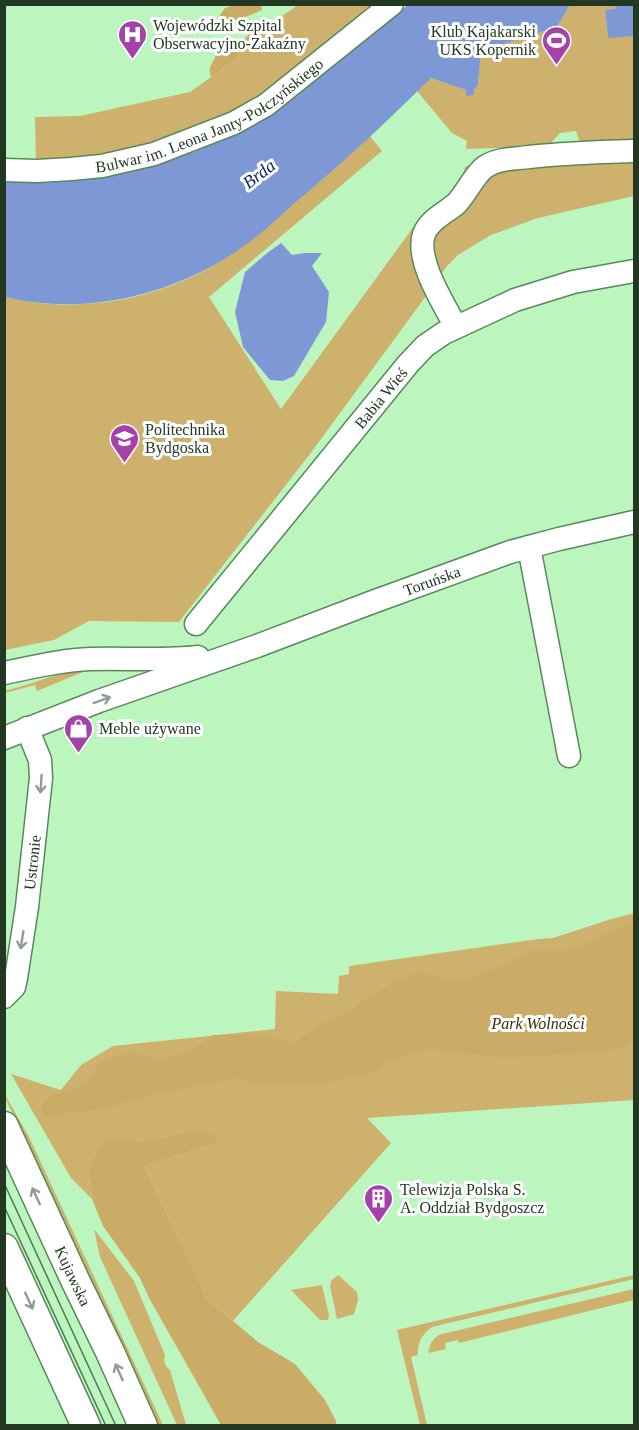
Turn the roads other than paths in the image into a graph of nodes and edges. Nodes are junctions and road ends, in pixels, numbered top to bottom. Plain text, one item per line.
1 (392, 4) edge
2 (634, 151) edge
3 (4, 170) edge
4 (634, 271) edge
5 (456, 327) junction
6 (634, 522) edge
7 (529, 547) junction
8 (196, 624) dead end
9 (232, 653) junction
10 (4, 673) edge
11 (27, 728) junction
12 (4, 738) edge
13 (569, 756) dead end
14 (4, 997) edge
15 (4, 1126) edge
16 (4, 1248) edge
17 (86, 1425) edge
18 (143, 1425) edge

1 - 3 street, Bulwar im. Leona Janty-Połczyńskiego
2 - 5 street
4 - 5 street, Babia Wieś
5 - 8 street, Babia Wieś
6 - 7 street, Toruńska
7 - 9 street, Toruńska
7 - 13 street
9 - 10 street, Toruńska
11 -> 9 street, Toruńska
11 - 12 street, Toruńska
11 -> 14 street, Ustronie
18 -> 15 main road, Kujawska
16 -> 17 main road

